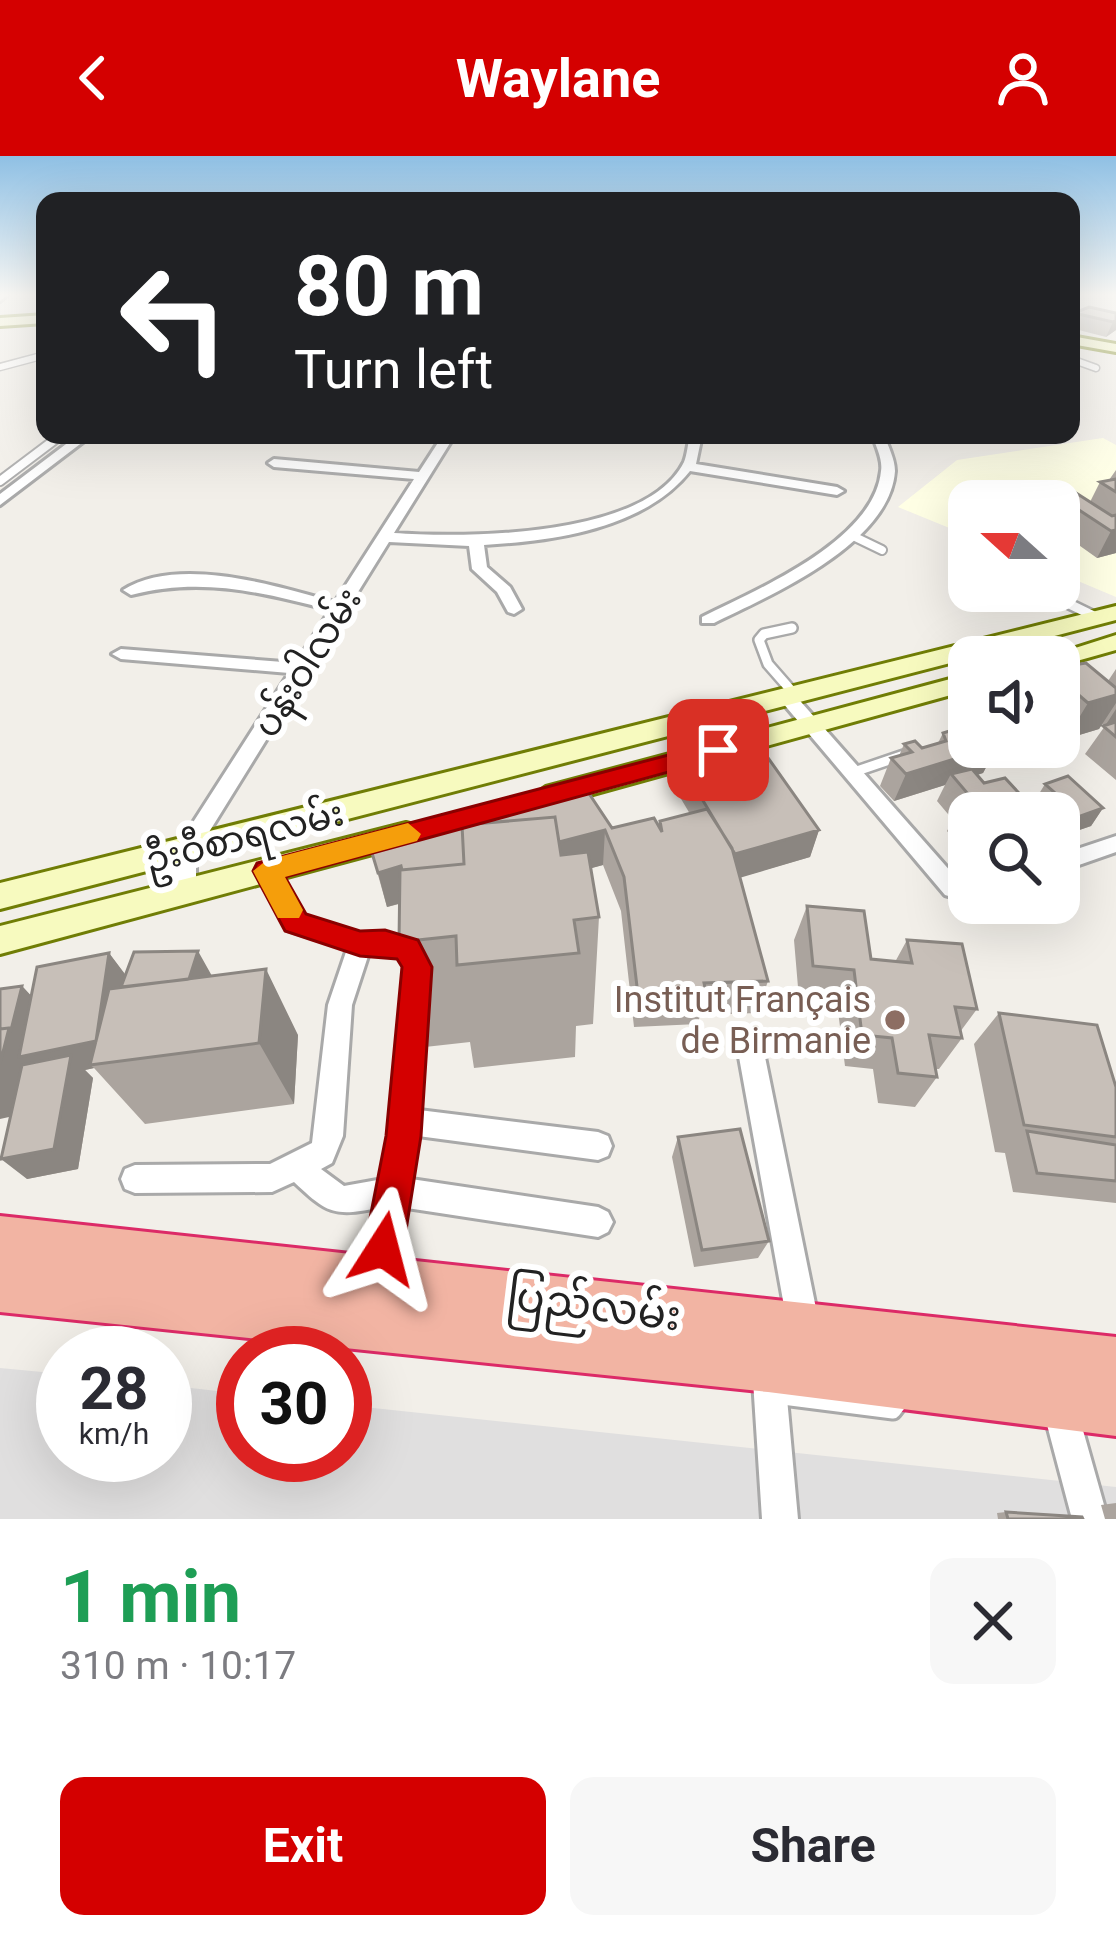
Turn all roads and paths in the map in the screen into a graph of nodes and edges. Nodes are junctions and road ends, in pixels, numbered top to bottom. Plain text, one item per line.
1 (31, 359) edge
2 (1080, 362) edge
3 (0, 367) edge
4 (1096, 368) dead end
5 (49, 444) edge
6 (74, 444) edge
7 (443, 444) edge
8 (697, 444) edge
9 (883, 444) edge
10 (274, 463) dead end
11 (688, 467) junction
12 (423, 476) junction
13 (0, 481) edge
14 (837, 491) dead end
15 (0, 501) edge
16 (853, 536) junction
17 (386, 537) junction
18 (476, 542) junction
19 (882, 550) dead end
20 (131, 590) dead end
21 (341, 608) junction
22 (514, 609) dead end
23 (1080, 612) edge
24 (709, 620) dead end
25 (792, 628) dead end
26 (1111, 629) edge
27 (1073, 636) edge
28 (1080, 646) edge
29 (121, 654) dead end
30 (948, 660) edge
31 (303, 669) junction
32 (948, 688) edge
33 (792, 697) junction
34 (810, 725) junction
35 (609, 743) junction
36 (921, 749) edge
37 (850, 773) junction
38 (626, 776) junction
39 (415, 793) junction
40 (516, 805) edge
41 (1116, 844) edge
42 (184, 852) junction
43 (1080, 857) edge
44 (267, 871) junction
45 (948, 884) edge
46 (185, 892) junction
47 (0, 896) edge
48 (0, 940) edge
49 (360, 943) junction
50 (752, 1057) dead end
51 (405, 1121) junction
52 (598, 1146) dead end
53 (298, 1166) junction
54 (134, 1179) dead end
55 (392, 1191) junction
56 (598, 1222) dead end
57 (0, 1241) edge
58 (380, 1280) junction
59 (0, 1286) edge
60 (786, 1347) junction
61 (1116, 1365) edge
62 (1058, 1401) junction
63 (1116, 1407) edge
64 (780, 1519) edge
65 (1090, 1519) edge

1 - 3 lane
2 - 4 lane
5 - 13 lane
6 - 15 street
7 - 12 street, ပန်းဝါလမ်း
8 - 11 street
9 - 16 street
10 - 12 street
11 - 14 street
11 - 18 street
12 - 17 street, ပန်းဝါလမ်း
16 - 19 lane
16 - 24 street
17 - 18 street
17 - 21 street, ပန်းဝါလမ်း
18 - 22 street
20 - 21 street
21 - 31 street, ပန်းဝါလမ်း
23 - 26 lane
25 - 33 lane
26 - 27 main road, ဦးဝီစာရလမ်း
26 - 28 main road
29 - 31 street
30 - 33 main road, ဦးဝီစာရလမ်း
31 - 42 street, ပန်းဝါလမ်း
32 - 34 main road
33 - 34 street
33 - 35 main road, ဦးဝီစာရလမ်း
34 - 37 street
34 - 38 main road
35 - 38 main road
35 - 39 main road, ဦးဝီစာရလမ်း
36 - 37 lane
37 - 45 street
38 - 40 main road
39 - 42 main road, ဦးဝီစာရလမ်း
39 - 44 main road, ဦးဝီစာရလမ်း
41 - 43 street
42 - 46 street
42 - 47 main road, ဦးဝီစာရလမ်း
44 - 46 main road, ဦးဝီစာရလမ်း
44 - 49 street
46 - 48 main road, ဦးဝီစာရလမ်း
49 - 51 street
49 - 53 street
50 - 60 street
51 - 52 street
51 - 55 street
53 - 54 street
53 - 55 street
55 - 56 street
55 - 58 street
57 - 58 highway, ပြည်လမ်း
58 - 60 highway, ပြည်လမ်း
59 - 60 highway, ပြည်လမ်း
60 - 61 highway, ပြည်လမ်း
60 - 62 highway, ပြည်လမ်း
60 - 64 street
62 - 63 highway, ပြည်လမ်း
62 - 65 street

